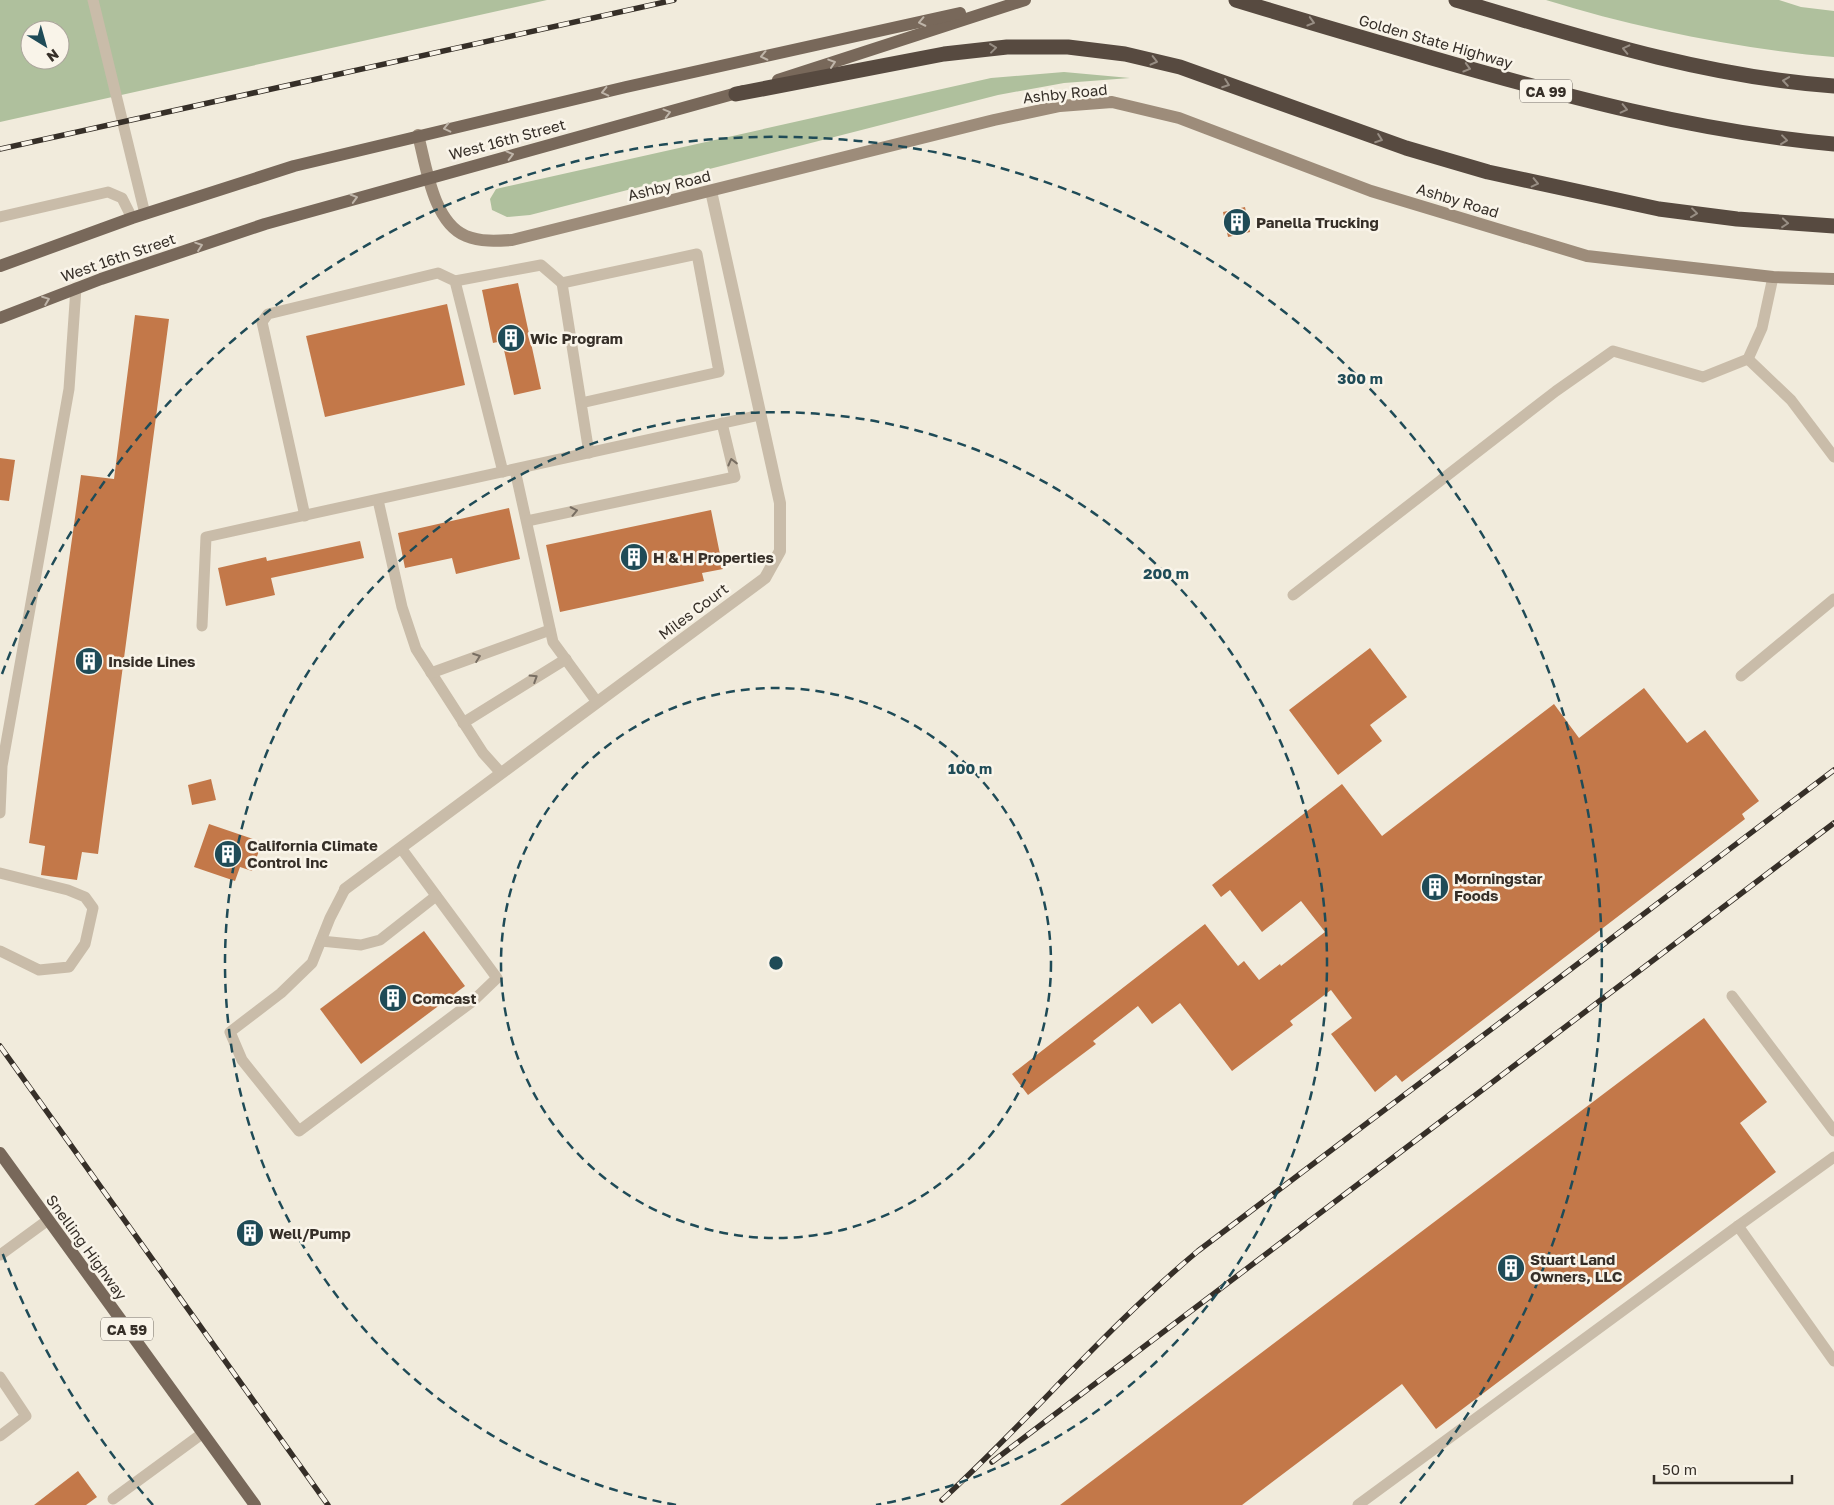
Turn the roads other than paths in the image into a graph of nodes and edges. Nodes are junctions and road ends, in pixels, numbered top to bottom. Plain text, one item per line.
1 (93, 0) edge
2 (1023, 0) edge
3 (1236, 0) edge
4 (1456, 0) edge
5 (1834, 86) edge
6 (736, 94) junction
7 (418, 135) junction
8 (1834, 144) edge
9 (429, 177) junction
10 (710, 191) junction
11 (139, 216) junction
12 (0, 217) edge
13 (1834, 226) edge
14 (0, 266) edge
15 (1773, 277) junction
16 (1834, 280) edge
17 (455, 281) junction
18 (562, 283) junction
19 (76, 288) junction
20 (0, 318) edge
21 (1748, 359) junction
22 (581, 403) junction
23 (760, 415) junction
24 (722, 423) junction
25 (589, 453) junction
26 (1834, 457) edge
27 (515, 470) junction
28 (503, 472) junction
29 (378, 500) junction
30 (305, 516) junction
31 (527, 520) junction
32 (1293, 595) dead end
33 (1834, 599) edge
34 (202, 626) dead end
35 (550, 630) junction
36 (566, 659) junction
37 (432, 673) junction
38 (1741, 676) dead end
39 (598, 702) junction
40 (463, 723) junction
41 (501, 774) junction
42 (0, 813) edge
43 (401, 848) junction
44 (0, 873) edge
45 (345, 889) joint
46 (436, 896) junction
47 (321, 941) junction
48 (0, 951) edge
49 (1732, 996) dead end
50 (1834, 1131) edge
51 (0, 1153) edge
52 (1834, 1157) edge
53 (48, 1220) junction
54 (1738, 1226) junction
55 (0, 1255) edge
56 (1834, 1361) edge
57 (0, 1378) edge
58 (203, 1433) junction
59 (0, 1436) edge
60 (114, 1499) dead end
61 (255, 1505) edge
62 (1358, 1505) edge

1 - 11 lane
6 -> 2 main road, West 16th Street
2 -> 7 main road, West 16th Street
3 -> 8 highway, Golden State Highway / CA 99
5 -> 4 highway
9 -> 6 main road, West 16th Street
6 -> 13 highway
7 - 9 main road, Ashby Road
7 - 11 main road, West 16th Street
9 - 10 main road, Ashby Road
19 -> 9 main road, West 16th Street
10 - 15 main road, Ashby Road
10 - 23 street, Miles Court
11 - 12 lane
11 - 14 main road, West 16th Street
15 - 16 main road, Ashby Road
15 - 21 lane
17 - 18 lane
17 - 28 lane
17 - 30 lane
18 - 22 lane
18 - 22 lane
20 -> 19 main road, West 16th Street
19 - 42 lane
21 - 26 lane
21 - 32 lane
22 - 25 lane
23 - 24 lane
23 - 39 street, Miles Court
24 - 25 lane
31 -> 24 lane
25 - 27 lane
27 - 28 lane
27 - 31 lane
28 - 29 lane
29 - 30 lane
29 - 37 lane
30 - 34 lane
31 - 35 lane
33 - 38 lane
35 - 36 lane
37 -> 35 lane
36 - 39 lane
40 -> 36 lane
37 - 40 lane
39 - 41 street, Miles Court
40 - 41 lane
41 - 43 street, Miles Court
43 - 45 street, Miles Court
43 - 46 lane
44 - 48 lane
45 - 47 lane
46 - 47 lane
46 - 47 lane
49 - 50 lane
51 - 53 main road, Snelling Highway / CA 59
52 - 54 lane
53 - 55 lane
53 - 58 main road, Snelling Highway / CA 59
54 - 56 lane
54 - 62 lane
57 - 59 lane
58 - 60 lane
58 - 61 main road, Snelling Highway / CA 59

